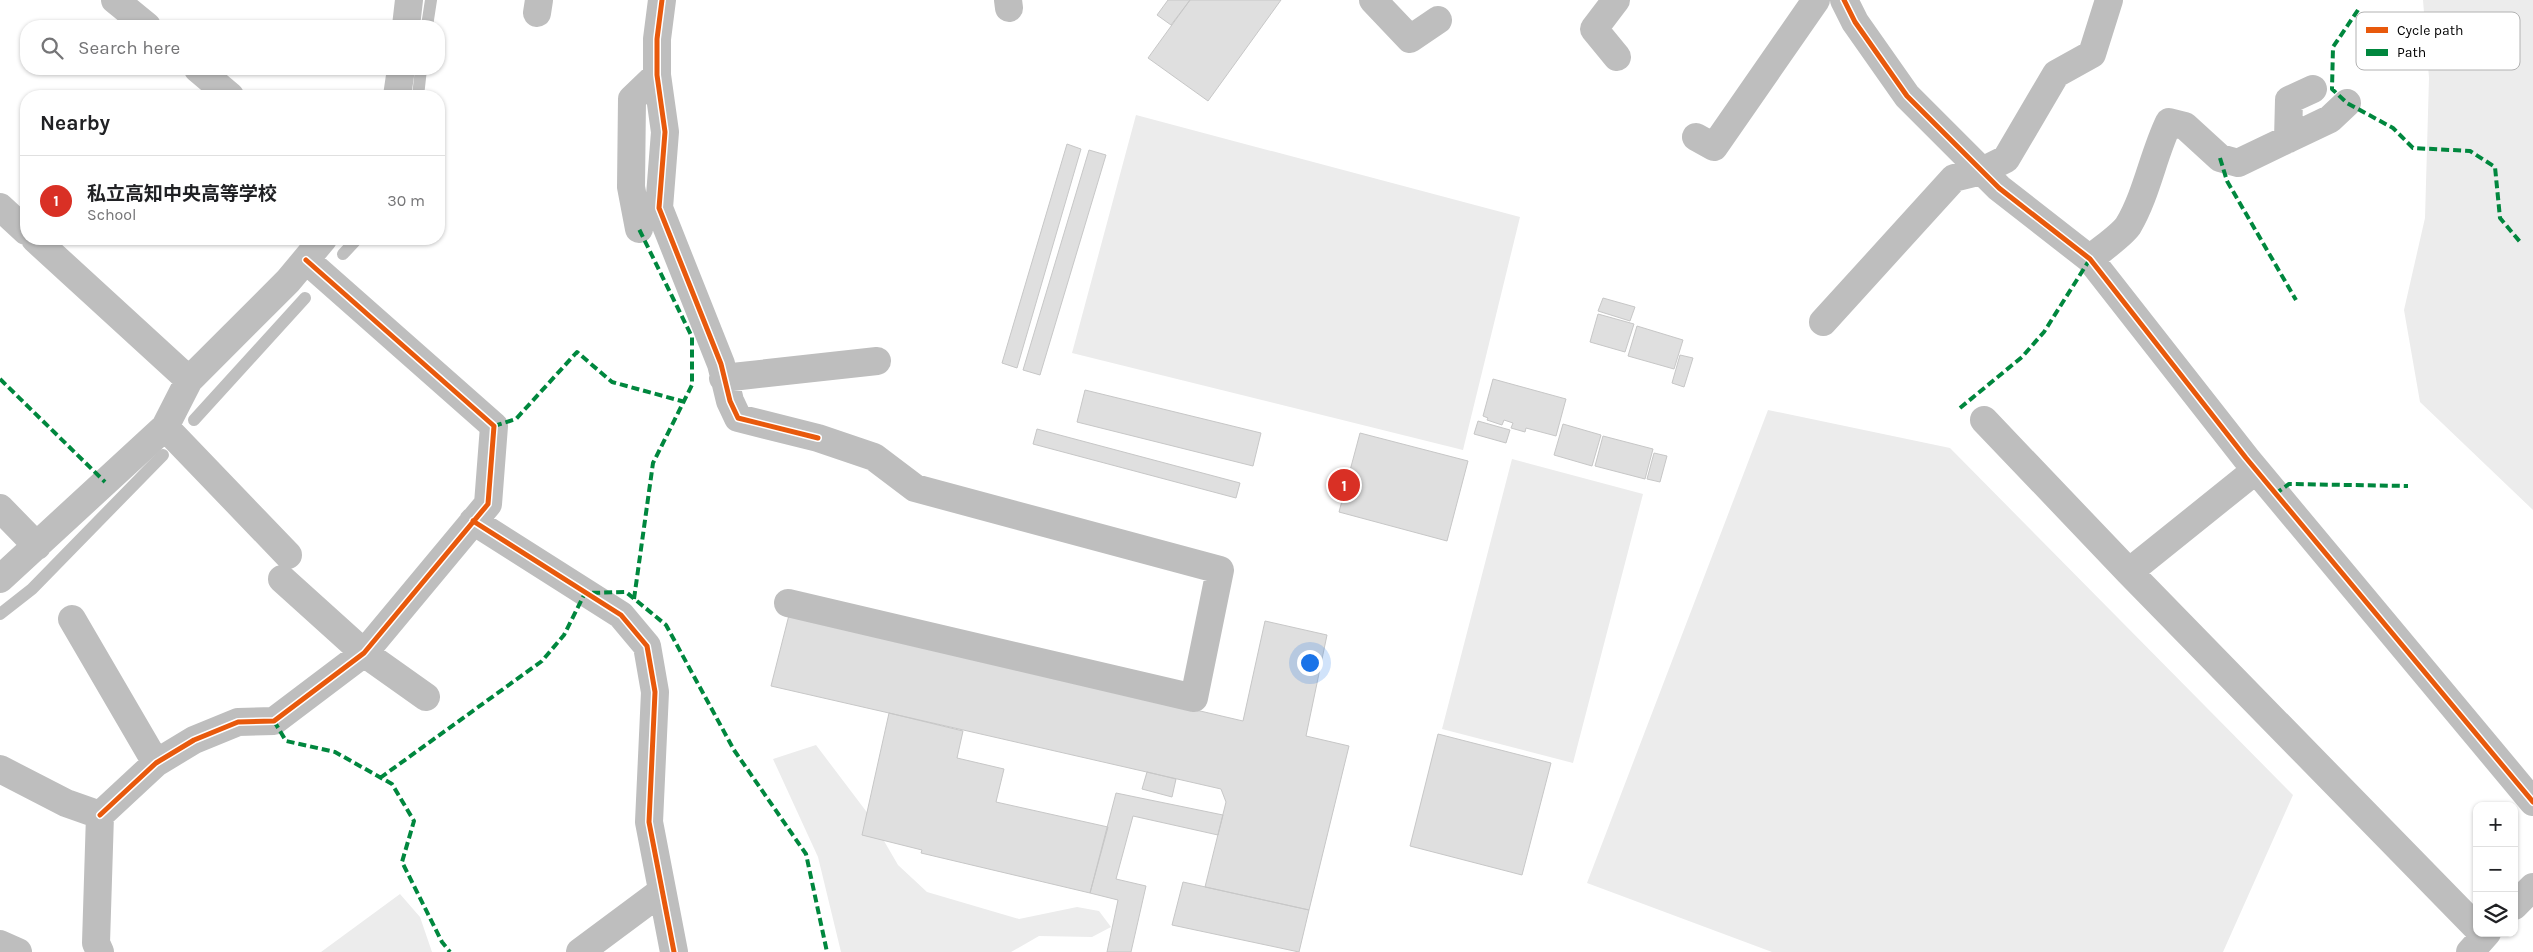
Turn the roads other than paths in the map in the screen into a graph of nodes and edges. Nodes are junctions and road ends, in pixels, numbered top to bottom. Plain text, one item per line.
1 (115, 0) edge
2 (409, 0) edge
3 (662, 0) edge
4 (1372, 0) edge
5 (1616, 0) edge
6 (1816, 0) edge
7 (1844, 0) edge
8 (2109, 0) edge
9 (140, 20) edge
10 (407, 20) edge
11 (1438, 20) dead end
12 (1617, 57) dead end
13 (205, 75) edge
14 (400, 75) edge
15 (658, 75) junction
16 (2314, 89) dead end
17 (223, 90) edge
18 (398, 90) edge
19 (2347, 103) dead end
20 (1696, 137) dead end
21 (2288, 139) junction
22 (1982, 171) junction
23 (0, 207) edge
24 (20, 225) edge
25 (639, 229) dead end
26 (42, 245) edge
27 (318, 245) edge
28 (2090, 259) junction
29 (306, 260) junction
30 (1823, 322) dead end
31 (877, 361) dead end
32 (723, 378) junction
33 (189, 380) junction
34 (1984, 420) dead end
35 (165, 427) junction
36 (2256, 470) junction
37 (0, 508) edge
38 (472, 522) junction
39 (37, 546) junction
40 (2129, 572) junction
41 (0, 579) edge
42 (788, 603) dead end
43 (72, 620) dead end
44 (364, 653) junction
45 (426, 697) dead end
46 (156, 763) junction
47 (0, 769) edge
48 (2533, 802) edge
49 (100, 815) junction
50 (2533, 887) edge
51 (662, 891) junction
52 (2518, 902) edge
53 (2473, 930) edge
54 (0, 944) edge
55 (18, 952) edge
56 (100, 952) edge
57 (580, 952) edge
58 (674, 952) edge

1 - 9 street
2 - 10 street
3 - 15 street
4 - 11 street
5 - 12 street
6 - 20 street
7 - 22 street
8 - 22 street
13 - 17 street
14 - 18 street
15 - 25 street
15 - 32 street
16 - 21 street
19 - 21 street
21 - 28 street
22 - 28 street
22 - 30 street
23 - 24 street
26 - 33 street
27 - 29 street
28 - 36 street
29 - 33 street
29 - 38 street
31 - 32 street
32 - 42 street
33 - 35 street
34 - 40 street
35 - 39 street
35 - 44 street
36 - 40 street
36 - 48 street
37 - 39 street
38 - 44 street
38 - 51 street
39 - 41 street
40 - 53 street
43 - 46 street
44 - 45 street
44 - 46 street
46 - 49 street
47 - 49 street
49 - 56 street
50 - 52 street
51 - 57 street
51 - 58 street
54 - 55 street

